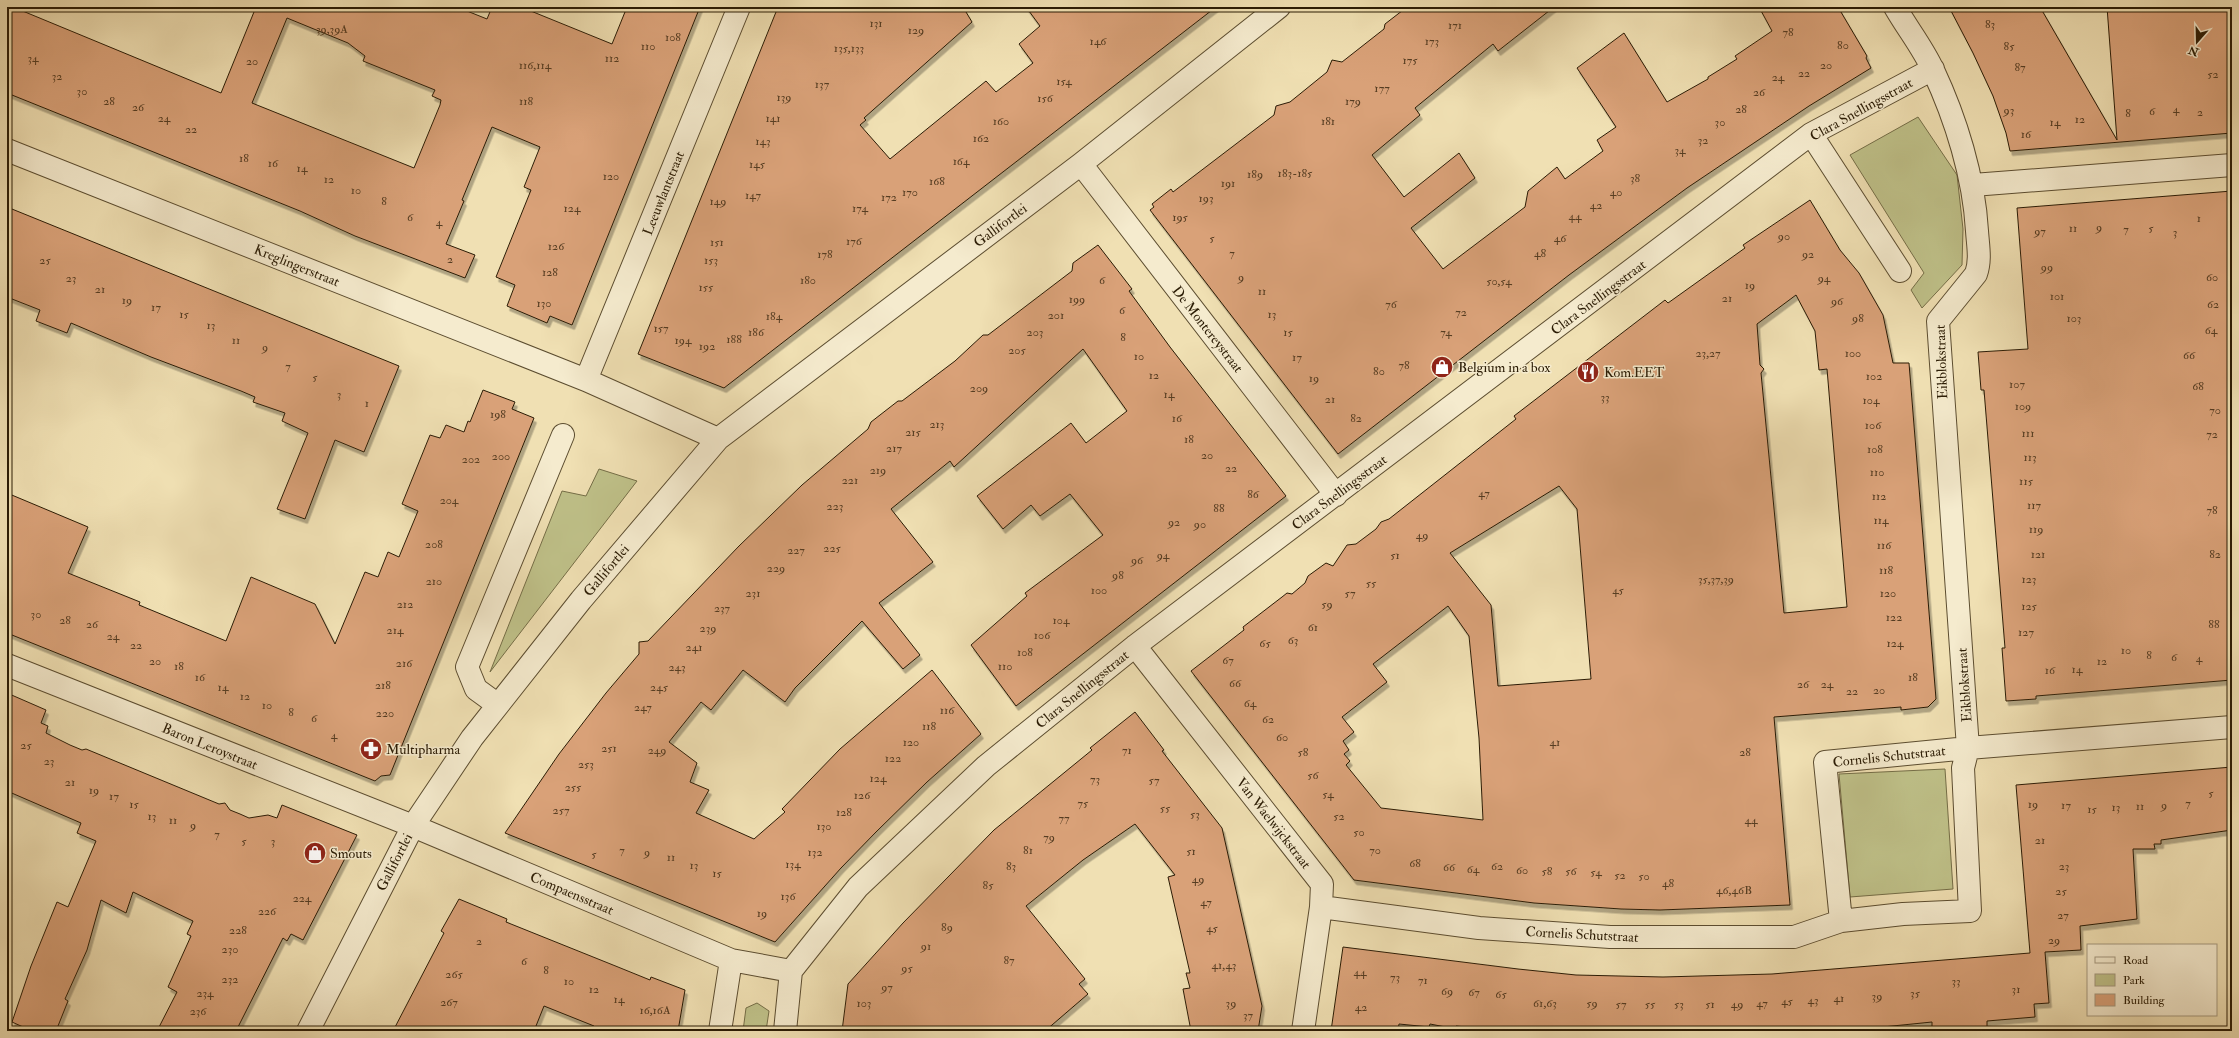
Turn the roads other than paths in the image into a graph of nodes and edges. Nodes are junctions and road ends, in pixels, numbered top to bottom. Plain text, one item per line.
1 (739, 7) edge
2 (1279, 7) edge
3 (1895, 7) edge
4 (1933, 70) junction
5 (1811, 134) junction
6 (7, 150) edge
7 (1081, 164) junction
8 (2232, 165) edge
9 (1973, 185) junction
10 (1900, 271) dead end
11 (586, 380) junction
12 (563, 435) dead end
13 (718, 439) junction
14 (1336, 495) junction
15 (1135, 646) junction
16 (7, 665) edge
17 (498, 705) junction
18 (2232, 727) edge
19 (1968, 748) junction
20 (413, 826) junction
21 (1321, 907) junction
22 (1841, 921) junction
23 (731, 960) junction
24 (791, 971) junction
25 (308, 1031) edge
26 (720, 1031) edge
27 (785, 1031) edge
28 (1303, 1031) edge

1 - 11 street, Leeuwlantstraat
2 - 7 street, Gallifortlei
3 - 4 street, Eikblokstraat
4 - 5 street, Clara Snellingsstraat
4 - 9 street, Eikblokstraat
5 - 10 street
5 - 14 street, Clara Snellingsstraat
6 - 11 street, Kreglingerstraat
7 - 13 street, Gallifortlei
7 - 14 street, De Montereystraat
8 - 9 street
9 - 19 street, Eikblokstraat
11 - 13 street
12 - 17 street
13 - 17 street, Gallifortlei
14 - 15 street, Clara Snellingsstraat
15 - 21 street, Van Waelwijckstraat
15 - 24 street, Clara Snellingsstraat
16 - 20 street, Baron Leroystraat
17 - 20 street, Gallifortlei
18 - 19 street, Cornelis Schutstraat
19 - 22 street, Cornelis Schutstraat
19 - 22 street, Cornelis Schutstraat
20 - 23 street, Compaensstraat
20 - 25 street, Gallifortlei
21 - 22 street, Cornelis Schutstraat
21 - 28 street, Van Waelwijckstraat
23 - 24 street
23 - 26 street
24 - 27 street

